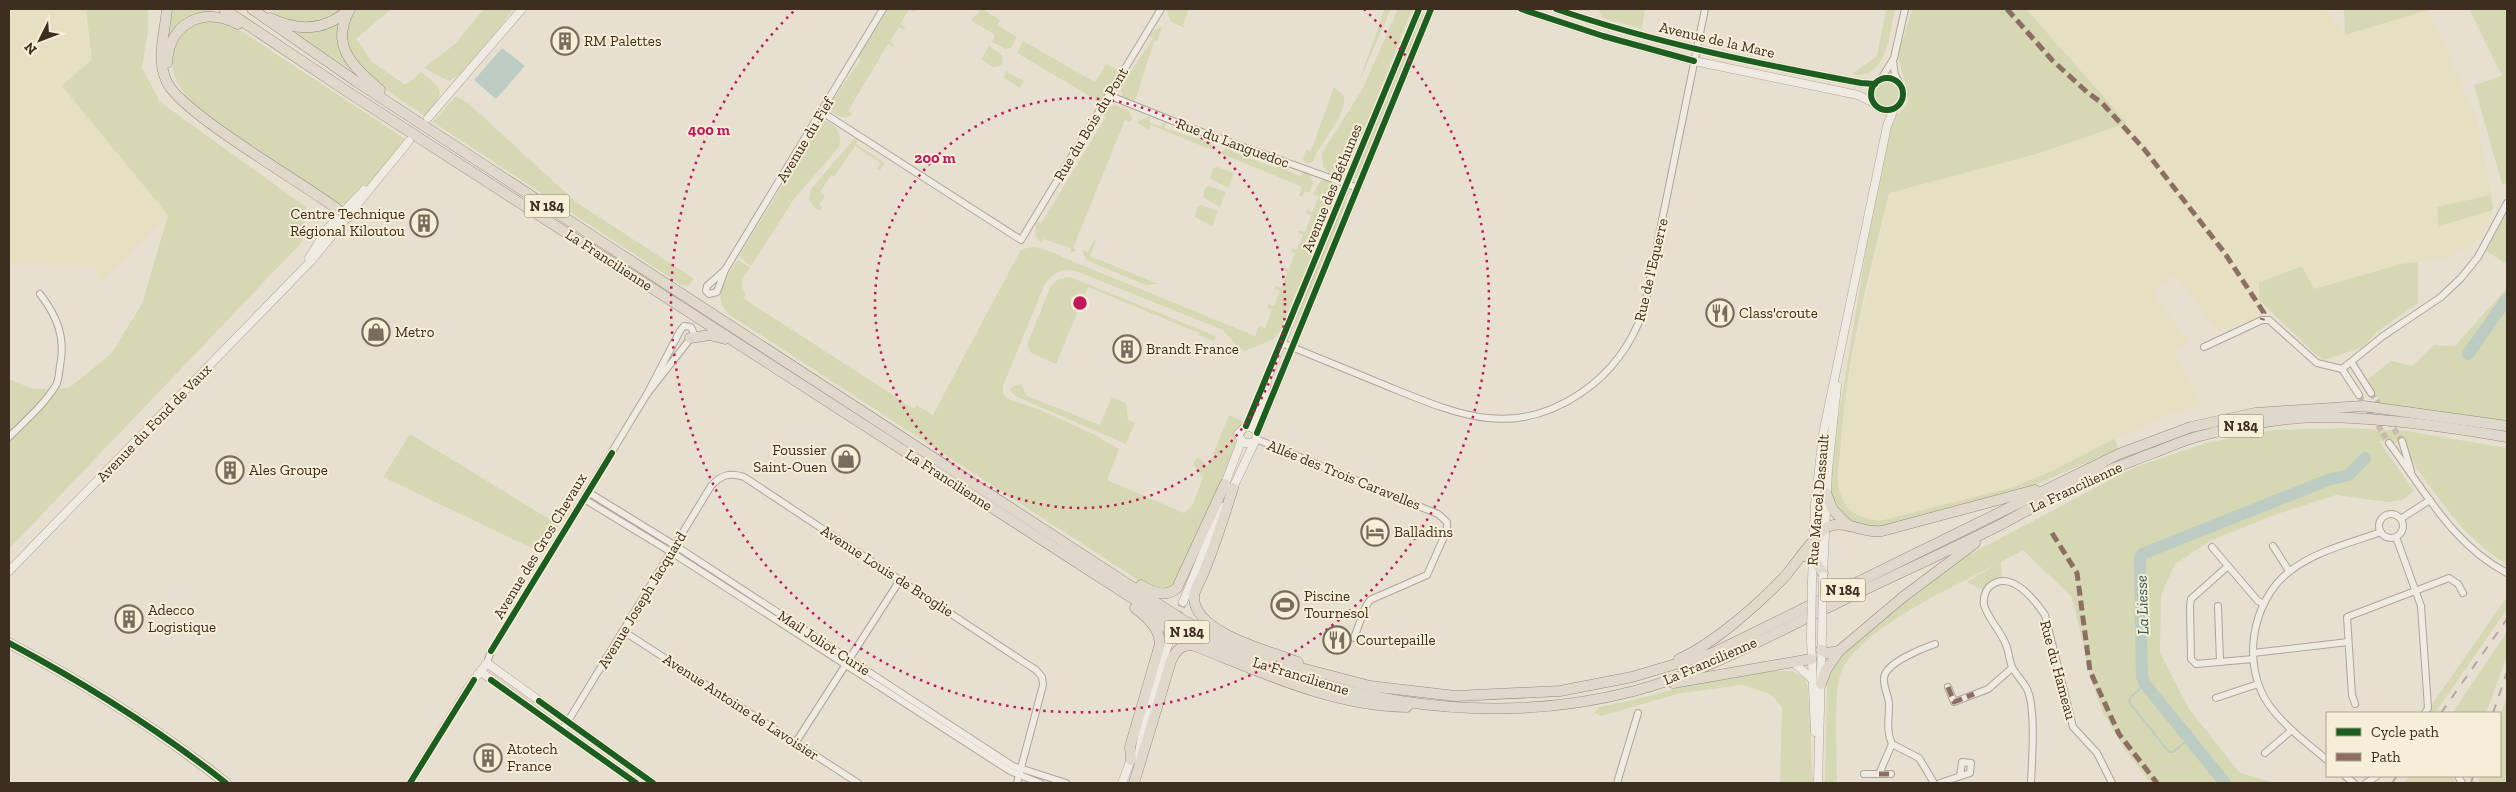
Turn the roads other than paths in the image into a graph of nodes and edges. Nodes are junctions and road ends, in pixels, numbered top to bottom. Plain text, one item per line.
1 (167, 9) edge
2 (224, 9) edge
3 (252, 9) edge
4 (350, 9) edge
5 (515, 9) edge
6 (522, 9) edge
7 (884, 9) edge
8 (1161, 9) edge
9 (1419, 9) edge
10 (1431, 9) edge
11 (1521, 9) edge
12 (1556, 9) edge
13 (1706, 9) edge
14 (1905, 9) edge
15 (508, 23) junction
16 (1697, 49) junction
17 (289, 53) junction
18 (1894, 58) junction
19 (1694, 61) junction
20 (1878, 81) junction
21 (1900, 84) junction
22 (1108, 95) junction
23 (1872, 102) junction
24 (188, 106) junction
25 (1878, 108) junction
26 (1894, 109) junction
27 (822, 112) junction
28 (405, 113) junction
29 (428, 118) dead end
30 (1886, 126) junction
31 (409, 141) dead end
32 (1348, 184) junction
33 (1358, 188) junction
34 (2506, 204) edge
35 (345, 215) junction
36 (725, 270) dead end
37 (40, 294) dead end
38 (690, 338) junction
39 (1282, 343) junction
40 (1293, 347) junction
41 (2204, 348) dead end
42 (1840, 360) junction
43 (766, 361) junction
44 (2352, 363) junction
45 (2342, 369) junction
46 (2371, 393) tunnel mouth
47 (647, 394) junction
48 (2359, 395) tunnel mouth
49 (1251, 426) junction
50 (2507, 426) edge
51 (901, 436) junction
52 (2507, 436) edge
53 (9, 437) edge
54 (1255, 438) junction
55 (2402, 441) tunnel mouth
56 (1241, 442) junction
57 (2389, 443) tunnel mouth
58 (727, 474) joint
59 (2412, 475) junction
60 (944, 478) junction
61 (1229, 486) junction
62 (2049, 488) junction
63 (588, 492) junction
64 (1826, 493) junction
65 (584, 499) junction
66 (2430, 500) junction
67 (2402, 518) junction
68 (1850, 527) junction
69 (1825, 528) junction
70 (1995, 528) junction
71 (2381, 532) junction
72 (2396, 537) junction
73 (1812, 544) junction
74 (2273, 546) dead end
75 (2212, 547) dead end
76 (673, 549) junction
77 (1807, 557) junction
78 (2228, 566) junction
79 (2289, 571) junction
80 (9, 572) edge
81 (2507, 573) edge
82 (1823, 574) junction
83 (900, 580) junction
84 (2416, 591) junction
85 (2464, 593) dead end
86 (1183, 602) tunnel mouth
87 (2264, 604) junction
88 (2218, 606) dead end
89 (1135, 608) junction
90 (624, 631) junction
91 (9, 637) edge
92 (1354, 638) dead end
93 (1169, 641) tunnel mouth
94 (2348, 642) junction
95 (9, 643) edge
96 (1935, 644) dead end
97 (1204, 649) junction
98 (1821, 650) junction
99 (1839, 651) junction
100 (2253, 656) junction
101 (1811, 659) junction
102 (40, 660) junction
103 (847, 662) junction
104 (2220, 662) junction
105 (487, 663) junction
106 (1794, 663) junction
107 (2012, 668) junction
108 (481, 672) junction
109 (1632, 677) junction
110 (1811, 678) junction
111 (1358, 683) junction
112 (1821, 684) junction
113 (2258, 684) junction
114 (1948, 687) dead end
115 (1638, 690) junction
116 (2216, 698) dead end
117 (2355, 704) dead end
118 (1463, 708) junction
119 (2426, 712) edge
120 (1638, 713) dead end
121 (567, 722) junction
122 (1144, 727) junction
123 (2292, 730) junction
124 (562, 731) junction
125 (796, 742) junction
126 (1892, 744) junction
127 (2265, 753) dead end
128 (2326, 759) edge
129 (1131, 760) junction
130 (1818, 762) junction
131 (1864, 774) dead end
132 (1879, 774) junction
133 (1891, 774) dead end
134 (1019, 776) edge
135 (1960, 776) dead end
136 (226, 783) edge
137 (410, 783) edge
138 (636, 783) edge
139 (653, 783) edge
140 (858, 783) edge
141 (1040, 783) edge
142 (1066, 783) edge
143 (1122, 783) edge
144 (1134, 783) edge
145 (1617, 783) edge
146 (1818, 783) edge
147 (1934, 783) edge
148 (1940, 783) edge
149 (2031, 783) edge
150 (2112, 783) edge

1 - 24 highway
2 - 17 highway, La Francilienne / N 184
3 - 4 highway
3 - 28 highway, La Francilienne / N 184
4 - 28 highway
5 - 15 street
6 - 15 street
7 - 27 street, Avenue du Fief
8 - 22 street, Rue du Bois du Pont
9 - 32 street, Avenue des Béthunes
10 - 33 street, Avenue des Béthunes
11 - 19 street, Avenue de la Mare
12 - 16 street, Avenue de la Mare
13 - 16 street, Rue de l'Equerre
14 - 18 street
15 - 29 street
16 - 19 street, Rue de l'Equerre
16 - 20 street, Avenue de la Mare
17 - 24 highway
17 - 43 highway, La Francilienne / N 184
18 - 20 street
18 - 21 street
19 - 23 street, Avenue de la Mare
19 - 40 street, Rue de l'Equerre
20 - 21 street
20 - 23 street
21 - 26 street
22 - 27 street, Rue du Bois du Pont
22 - 32 street, Rue du Languedoc
23 - 25 street
24 - 35 highway
25 - 26 street
25 - 30 street
26 - 30 street, Rue Marcel Dassault
27 - 36 street, Avenue du Fief
28 - 51 highway, La Francilienne / N 184
30 - 42 street, Rue Marcel Dassault
31 - 35 street, Avenue du Fond de Vaux
32 - 33 street, Rue du Languedoc
32 - 39 street, Avenue des Béthunes
33 - 40 street, Avenue des Béthunes
34 - 44 street
35 - 80 street, Avenue du Fond de Vaux
37 - 53 street
38 - 43 highway
38 - 47 street
38 - 47 street
39 - 40 street, Rue de l'Equerre
39 - 49 street, Avenue des Béthunes
40 - 54 street, Avenue des Béthunes
41 - 45 street
42 - 64 street, Rue Marcel Dassault
42 - 73 street, Rue Marcel Dassault
43 - 60 highway, La Francilienne / N 184
44 - 45 street
44 - 46 street
45 - 48 street
47 - 63 street, Avenue des Gros Chevaux
49 - 54 street
49 - 56 street
50 - 62 highway, La Francilienne / N 184
51 - 61 highway
51 - 111 highway, La Francilienne / N 184
52 - 70 highway, La Francilienne / N 184
54 - 56 street
54 - 61 street, Avenue des Béthunes
54 - 92 street, Allée des Trois Caravelles
55 - 59 street
56 - 61 street, Avenue des Béthunes
57 - 59 street
58 - 76 street, Avenue Joseph Jacquard
58 - 83 street, Avenue Louis de Broglie
59 - 66 street
60 - 89 highway
60 - 118 highway, La Francilienne / N 184
61 - 86 street, Avenue des Béthunes
61 - 111 highway
62 - 68 highway
62 - 109 highway, La Francilienne / N 184
63 - 65 street, Avenue des Gros Chevaux
63 - 76 street, Mail Joliot Curie
64 - 68 highway
64 - 69 street, Rue Marcel Dassault
65 - 76 street, Mail Joliot Curie
65 - 105 street, Avenue des Gros Chevaux
66 - 67 street
66 - 81 street
67 - 71 street
67 - 72 street
68 - 69 highway
69 - 73 highway
69 - 82 street, Rue Marcel Dassault
70 - 99 highway
70 - 115 highway, La Francilienne / N 184
71 - 72 street
71 - 79 street
72 - 84 street
73 - 77 highway
74 - 79 street
75 - 78 street
76 - 90 street, Avenue Joseph Jacquard
76 - 103 street, Mail Joliot Curie
77 - 82 highway
77 - 101 street, Rue Marcel Dassault, bridge
77 - 109 highway
78 - 87 street
78 - 104 street
79 - 87 street
82 - 98 street, Rue Marcel Dassault, bridge
83 - 103 street
83 - 134 street, Avenue Louis de Broglie
84 - 85 street
84 - 94 street
84 - 119 street
87 - 100 street
88 - 104 street
89 - 97 highway
89 - 129 highway
90 - 121 street, Avenue Joseph Jacquard
90 - 125 street, Avenue Antoine de Lavoisier
91 - 102 main road
93 - 122 street
94 - 100 street
94 - 117 street
95 - 102 main road
96 - 126 street
97 - 118 highway
97 - 144 highway
98 - 99 highway
98 - 101 street
98 - 112 street, Rue Marcel Dassault
99 - 112 highway
100 - 104 street
100 - 113 street
101 - 106 highway
101 - 110 street, Rue Marcel Dassault
102 - 136 main road
103 - 125 street
103 - 134 street, Mail Joliot Curie
105 - 108 street, Avenue des Gros Chevaux
105 - 121 street
106 - 110 street
106 - 115 highway
107 - 114 street
107 - 149 street, Rue du Hameau
107 - 150 street, Rue du Hameau
108 - 124 street
108 - 137 street, Avenue des Gros Chevaux
109 - 111 highway, La Francilienne / N 184
110 - 130 street, Rue Marcel Dassault
112 - 130 street, Rue Marcel Dassault
113 - 116 street
113 - 123 street
115 - 118 highway, La Francilienne / N 184
120 - 145 street
121 - 124 street, Avenue Joseph Jacquard
121 - 139 street
122 - 129 street
122 - 144 street
123 - 127 street
123 - 128 street
124 - 138 street
125 - 140 street, Avenue Antoine de Lavoisier
126 - 132 street
126 - 147 street
129 - 143 street
130 - 146 street, Rue Marcel Dassault
131 - 132 street
132 - 133 street
134 - 141 street, Mail Joliot Curie
134 - 142 street, Mail Joliot Curie
135 - 148 street

